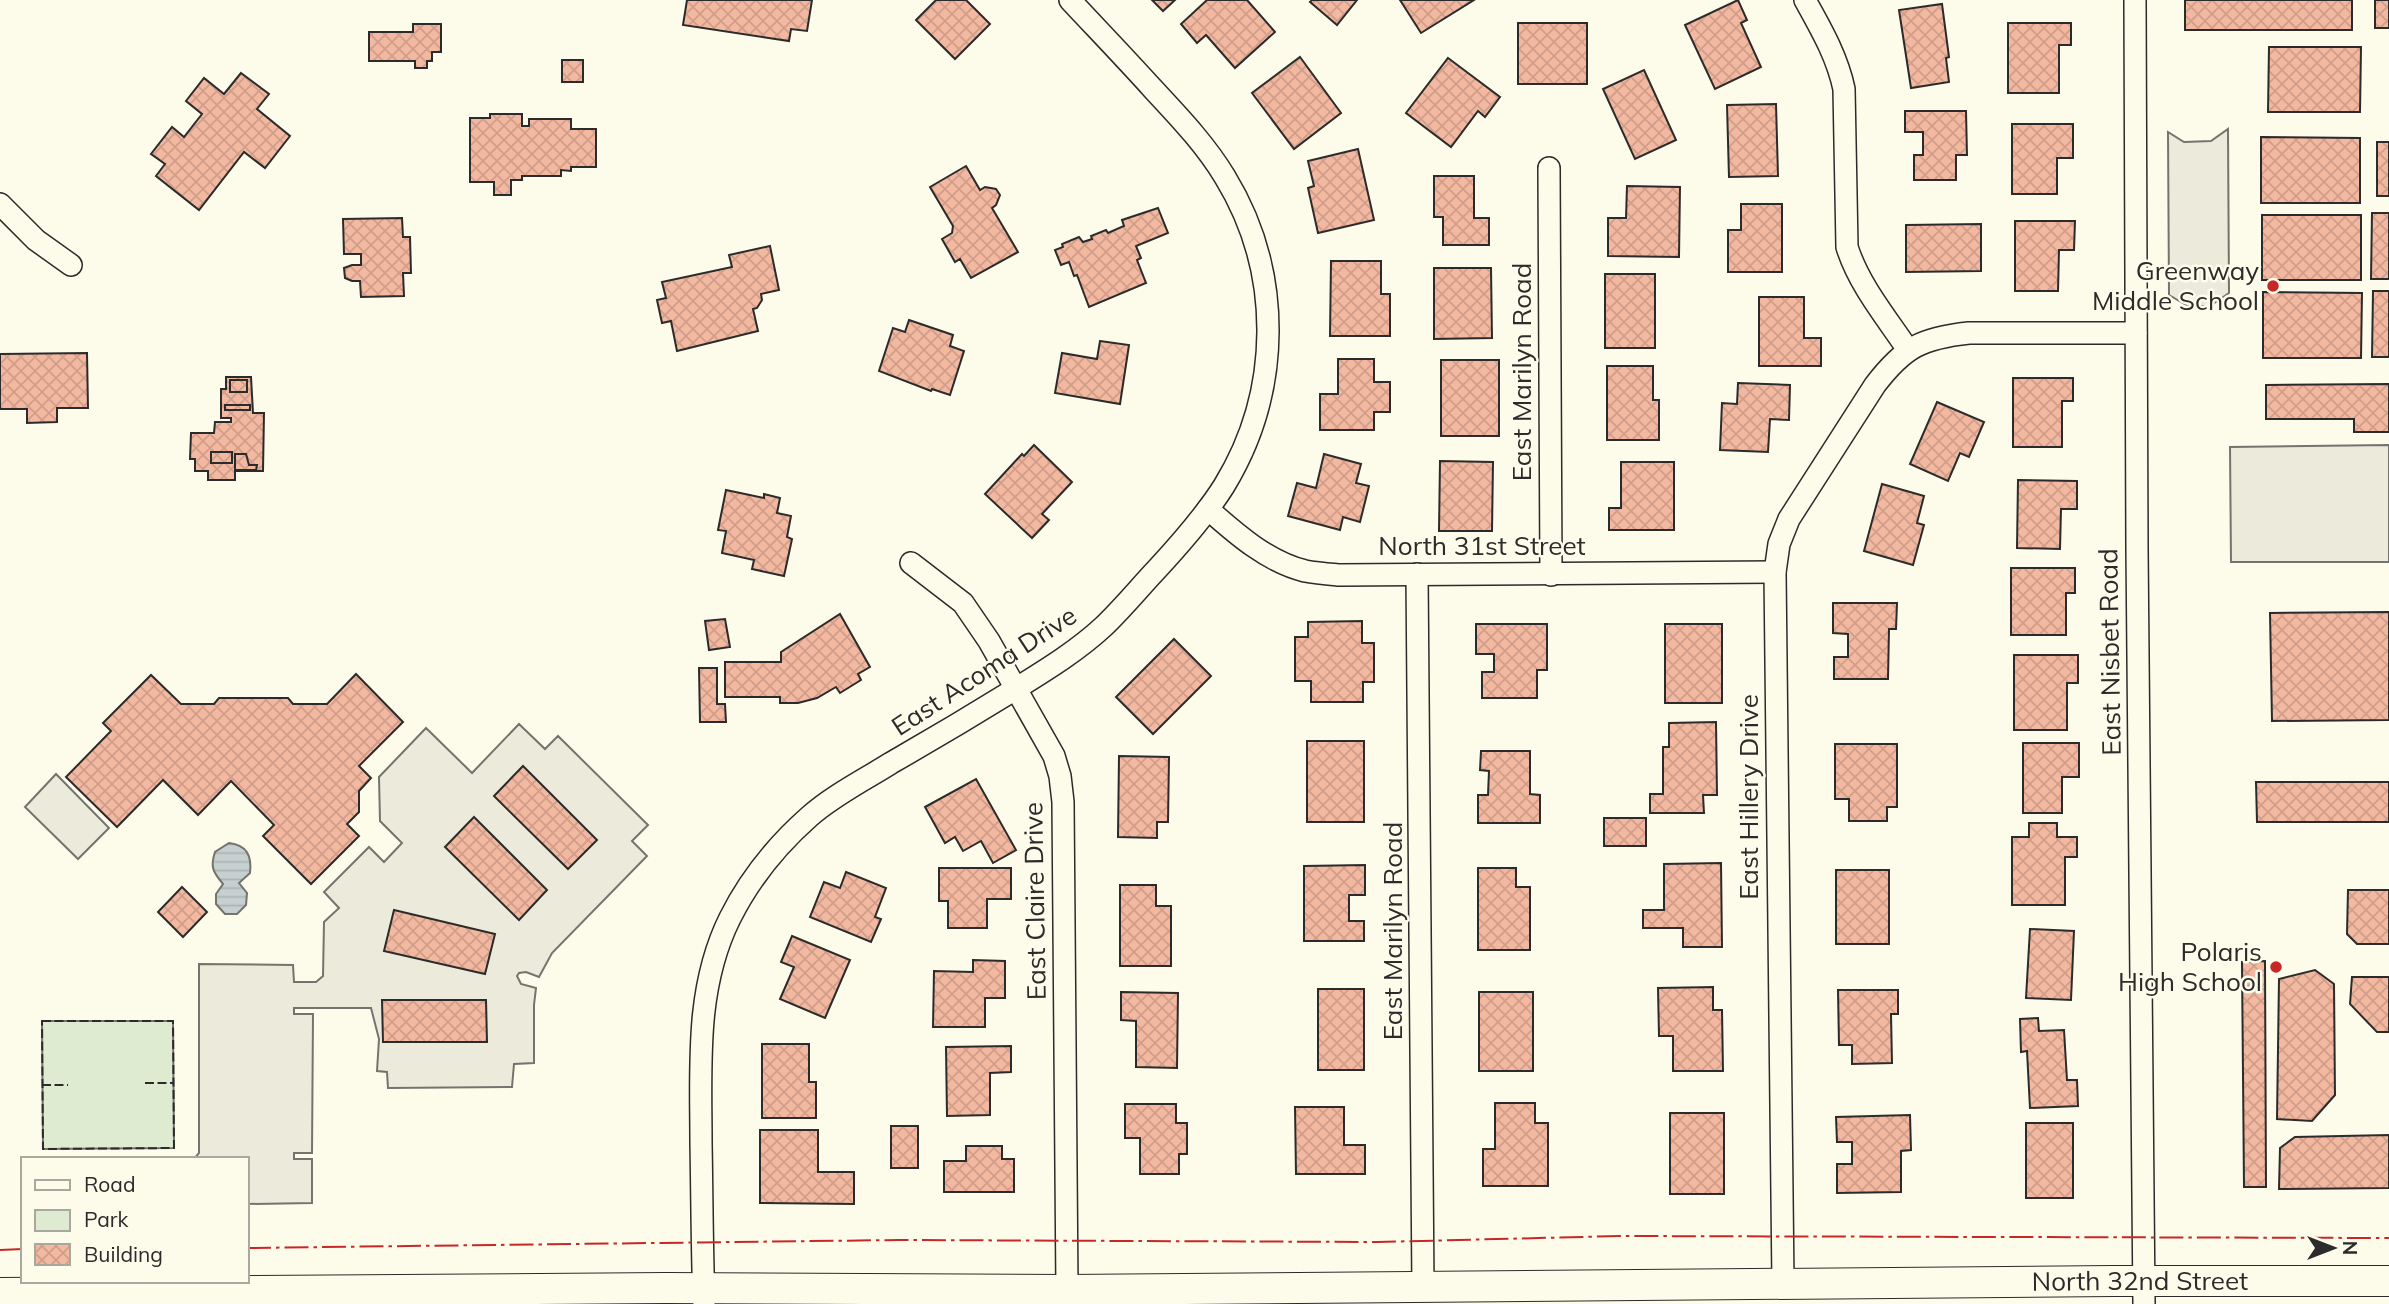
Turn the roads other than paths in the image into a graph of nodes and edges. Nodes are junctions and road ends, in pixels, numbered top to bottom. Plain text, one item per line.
1 (1070, 0) edge
2 (1805, 0) edge
3 (2135, 0) edge
4 (1549, 168) dead end
5 (0, 204) edge
6 (71, 265) dead end
7 (2136, 333) junction
8 (1908, 350) junction
9 (1208, 509) junction
10 (911, 563) dead end
11 (1775, 572) junction
12 (1417, 574) junction
13 (1551, 575) junction
14 (1017, 688) junction
15 (2389, 1281) edge
16 (1783, 1284) junction
17 (1423, 1287) junction
18 (1067, 1290) junction
19 (2144, 1292) edge
20 (0, 1293) edge
21 (1582, 1295) edge
22 (704, 1296) edge
23 (1236, 1296) edge

1 - 9 street, East Acoma Drive
2 - 8 street
3 - 7 street, East Nisbet Road
4 - 13 street, East Marilyn Road
5 - 6 street
7 - 8 street
7 - 19 street, East Nisbet Road
8 - 11 street, East Hillery Drive
9 - 12 street, North 31st Street
9 - 14 street, East Acoma Drive
10 - 14 street, East Claire Drive
11 - 13 street, North 31st Street
11 - 16 street, East Hillery Drive
12 - 13 street, North 31st Street
12 - 17 street, East Marilyn Road
14 - 18 street, East Claire Drive
14 - 22 street, East Acoma Drive
15 - 19 main road, North 32nd Street
16 - 19 main road, North 32nd Street
16 - 21 main road, North 32nd Street
17 - 21 main road, North 32nd Street
17 - 23 main road, North 32nd Street
18 - 22 main road, North 32nd Street
18 - 23 main road, North 32nd Street
20 - 22 main road, North 32nd Street

